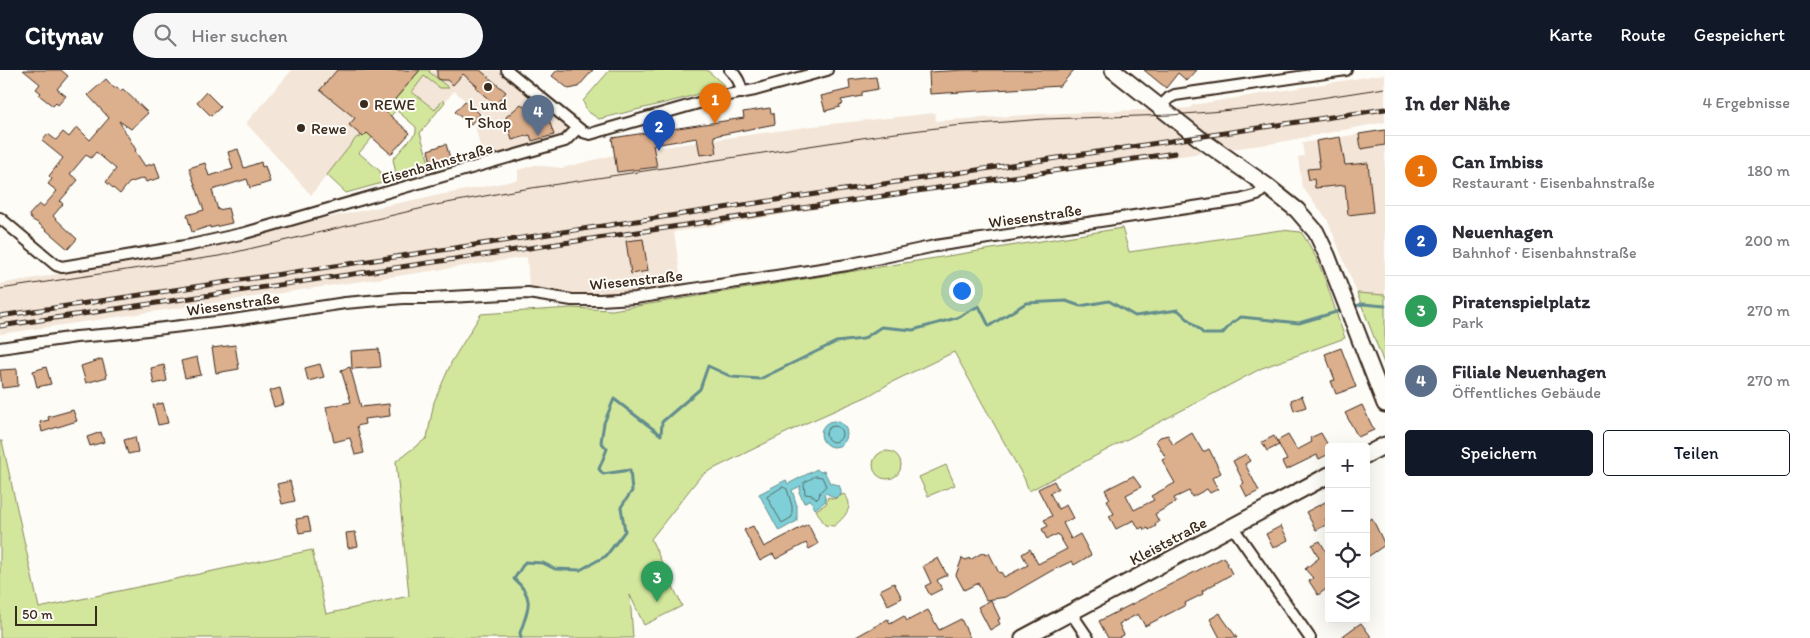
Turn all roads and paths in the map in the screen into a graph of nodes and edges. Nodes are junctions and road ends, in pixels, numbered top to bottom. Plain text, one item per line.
1 (508, 70) edge
2 (730, 70) edge
3 (827, 70) edge
4 (1113, 70) edge
5 (1346, 70) edge
6 (742, 93) junction
7 (1160, 107) junction
8 (578, 128) junction
9 (1267, 186) junction
10 (0, 218) edge
11 (0, 348) edge
12 (1385, 404) edge
13 (1385, 445) edge
14 (1370, 453) edge
15 (1325, 477) edge
16 (1232, 526) junction
17 (1071, 612) junction
18 (1023, 638) edge
19 (1088, 638) edge
20 (1310, 638) edge

1 - 8 street
2 - 6 street
3 - 6 street
4 - 7 main road
5 - 7 street
6 - 8 street
7 - 9 main road
8 - 10 street, Eisenbahnstraße
9 - 11 street, Wiesenstraße
9 - 12 main road
13 - 14 main road
15 - 16 main road, Kleiststraße
16 - 17 main road, Kleiststraße
16 - 20 street
17 - 18 main road, Kleiststraße
17 - 19 street

